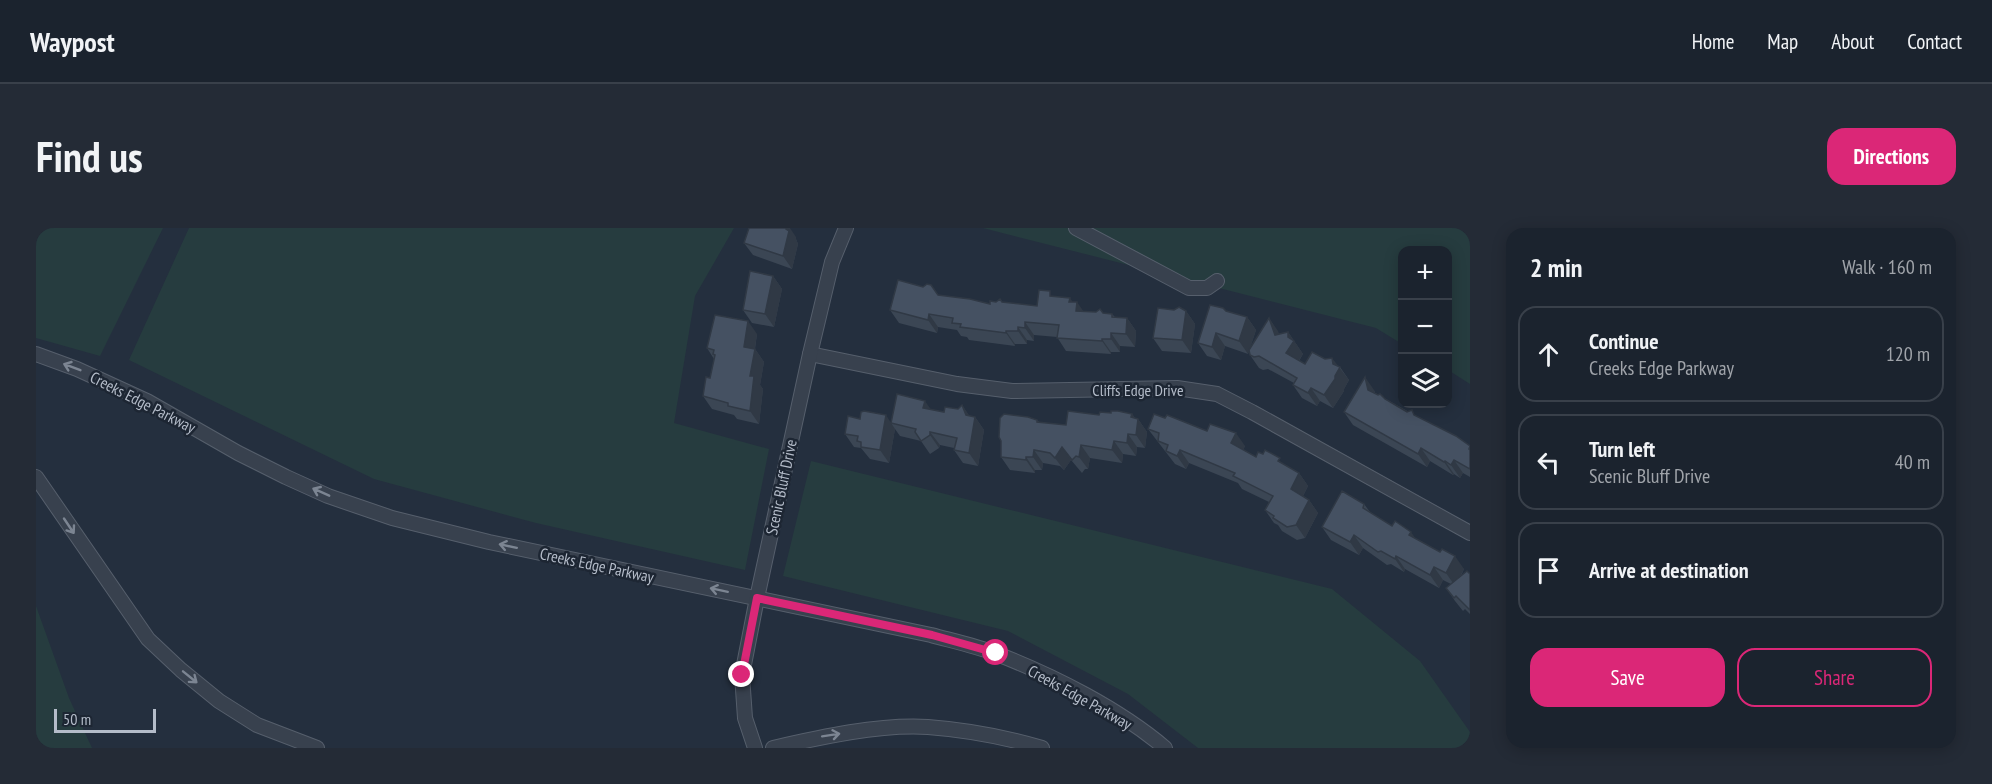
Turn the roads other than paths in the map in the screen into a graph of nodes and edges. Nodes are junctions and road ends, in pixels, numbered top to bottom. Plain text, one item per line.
1 (846, 228) edge
2 (1076, 228) edge
3 (1217, 281) dead end
4 (36, 354) edge
5 (810, 354) junction
6 (36, 477) edge
7 (1470, 533) edge
8 (757, 598) junction
9 (317, 748) edge
10 (755, 748) edge
11 (773, 748) edge
12 (1042, 748) edge
13 (1165, 748) edge

1 - 5 street, Scenic Bluff Drive
2 - 3 street
8 -> 4 street, Creeks Edge Parkway
5 - 7 street, Cliffs Edge Drive
5 - 8 street, Scenic Bluff Drive
6 -> 9 street
8 - 10 street, Scenic Bluff Drive
8 - 13 street, Creeks Edge Parkway
11 -> 12 street

